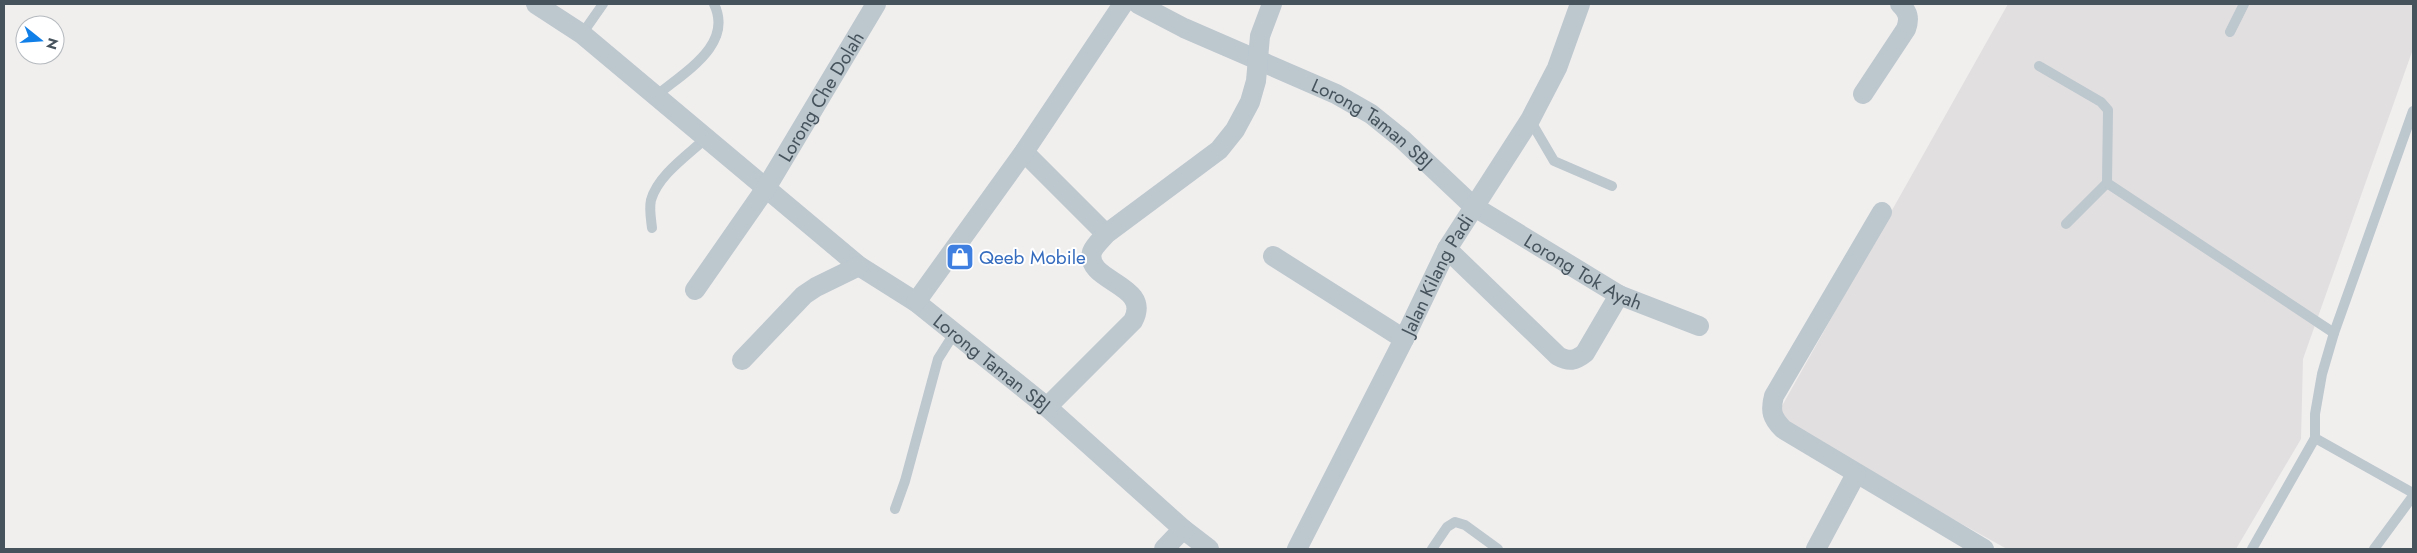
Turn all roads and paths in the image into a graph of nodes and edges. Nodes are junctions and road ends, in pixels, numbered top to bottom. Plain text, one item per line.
1 (536, 4) edge
2 (603, 4) edge
3 (714, 4) edge
4 (876, 4) edge
5 (1122, 4) edge
6 (1138, 4) edge
7 (1272, 4) edge
8 (1580, 4) edge
9 (1900, 4) edge
10 (2244, 4) edge
11 (2230, 32) dead end
12 (582, 34) junction
13 (1256, 59) junction
14 (2039, 66) dead end
15 (1863, 94) dead end
16 (656, 96) junction
17 (2413, 111) edge
18 (1530, 120) junction
19 (706, 138) junction
20 (1024, 152) junction
21 (2107, 183) junction
22 (1612, 186) dead end
23 (766, 188) junction
24 (1474, 206) junction
25 (1882, 212) dead end
26 (2066, 224) dead end
27 (652, 228) dead end
28 (1106, 234) junction
29 (1447, 249) junction
30 (1273, 256) dead end
31 (859, 266) junction
32 (694, 290) dead end
33 (1619, 295) junction
34 (916, 302) junction
35 (1699, 326) dead end
36 (955, 332) junction
37 (2334, 333) junction
38 (1404, 339) junction
39 (742, 360) dead end
40 (1047, 407) junction
41 (2314, 438) junction
42 (1856, 474) junction
43 (2413, 495) edge
44 (895, 509) dead end
45 (1183, 530) junction
46 (1164, 549) edge
47 (1209, 549) edge
48 (1297, 549) edge
49 (1432, 549) edge
50 (1498, 549) edge
51 (1816, 549) edge
52 (1984, 549) edge
53 (2252, 549) edge
54 (2374, 549) edge

1 - 12 street, Lorong Taman SBJ
2 - 12 lane
3 - 16 lane
4 - 23 street, Lorong Che Dolah
5 - 20 street
6 - 13 street, Lorong Taman SBJ
7 - 13 street
8 - 18 street, Jalan Kilang Padi
9 - 15 street
10 - 11 lane
12 - 16 street, Lorong Taman SBJ
13 - 24 street, Lorong Taman SBJ
13 - 28 street
14 - 21 lane
16 - 19 street, Lorong Taman SBJ
17 - 37 lane
18 - 22 lane
18 - 24 street, Jalan Kilang Padi
19 - 23 street, Lorong Taman SBJ
19 - 27 lane
20 - 28 street
20 - 34 street
21 - 26 lane
21 - 37 lane
23 - 31 street, Lorong Taman SBJ
23 - 32 street, Lorong Che Dolah
24 - 29 street, Jalan Kilang Padi
24 - 33 street, Lorong Tok Ayah
25 - 42 street
28 - 40 street
29 - 33 street
29 - 38 street, Jalan Kilang Padi
30 - 38 street
31 - 34 street, Lorong Taman SBJ
31 - 39 street
33 - 35 street, Lorong Tok Ayah
34 - 36 street, Lorong Taman SBJ
36 - 40 street, Lorong Taman SBJ
36 - 44 lane
37 - 41 lane
38 - 48 street, Jalan Kilang Padi
40 - 45 street, Lorong Taman SBJ
41 - 43 lane
41 - 53 lane
42 - 51 street
42 - 52 street
43 - 54 lane
45 - 46 street
45 - 47 street, Lorong Taman SBJ
49 - 50 lane

